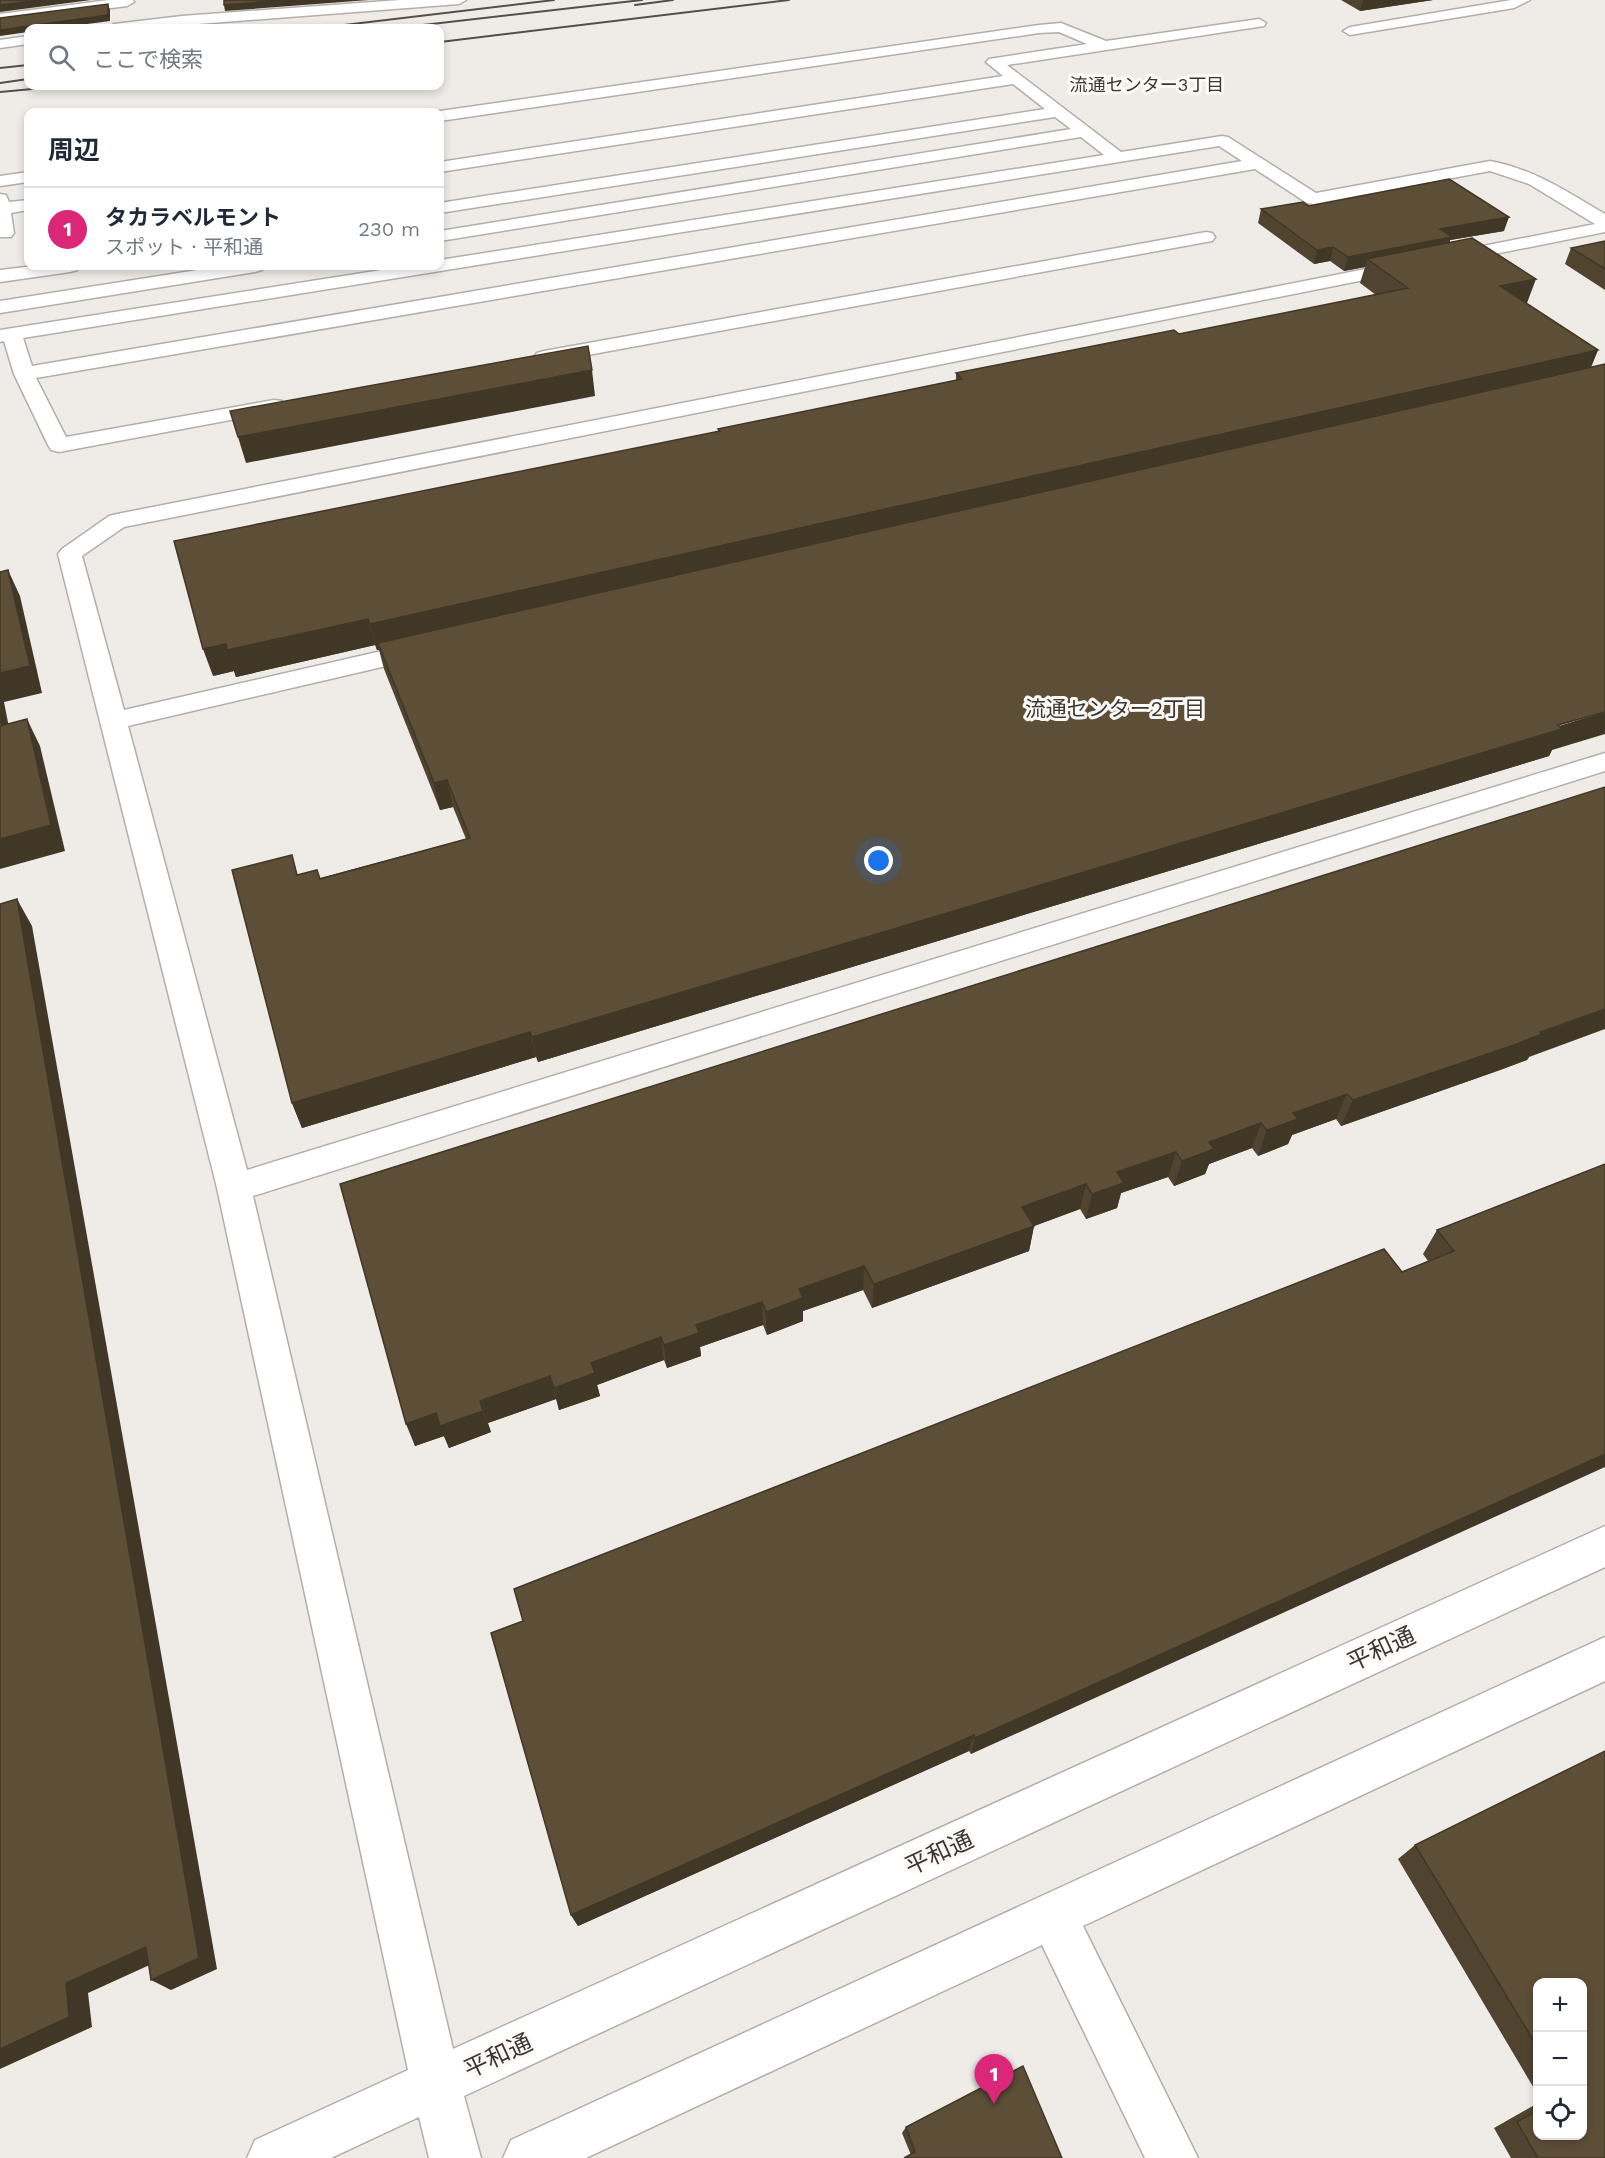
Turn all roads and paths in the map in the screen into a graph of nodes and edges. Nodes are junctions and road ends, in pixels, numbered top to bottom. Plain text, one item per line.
1 (459, 0) edge
2 (1523, 0) edge
3 (126, 1) edge
4 (409, 2) edge
5 (0, 18) edge
6 (160, 22) junction
7 (1259, 23) dead end
8 (145, 24) edge
9 (1350, 31) dead end
10 (24, 41) edge
11 (0, 44) edge
12 (1105, 46) junction
13 (1015, 78) junction
14 (1058, 112) junction
15 (444, 115) edge
16 (1084, 132) junction
17 (1118, 158) junction
18 (1257, 164) junction
19 (444, 165) edge
20 (24, 178) edge
21 (0, 181) edge
22 (1, 204) edge
23 (24, 205) edge
24 (444, 207) edge
25 (1605, 222) edge
26 (1605, 226) edge
27 (24, 230) edge
28 (2, 233) edge
29 (444, 235) edge
30 (1206, 237) dead end
31 (444, 265) edge
32 (42, 270) edge
33 (230, 270) edge
34 (414, 270) edge
35 (0, 276) edge
36 (0, 307) edge
37 (6, 335) edge
38 (527, 360) edge
39 (24, 374) junction
40 (293, 403) edge
41 (451, 643) edge
42 (113, 721) junction
43 (1605, 762) edge
44 (234, 1188) junction
45 (1605, 1546) edge
46 (1605, 1659) edge
47 (1052, 1915) junction
48 (436, 2085) junction
49 (273, 2158) edge
50 (456, 2158) edge
51 (529, 2158) edge
52 (1172, 2158) edge

1 - 4 street
2 - 9 street
3 - 5 street
3 - 6 street
4 - 6 street
6 - 8 street
7 - 12 street
10 - 11 street
12 - 13 street
12 - 15 street
13 - 14 street
13 - 19 street
14 - 16 street
14 - 24 street
16 - 17 street
16 - 29 street
17 - 18 street
17 - 31 street
18 - 25 street
18 - 39 street
20 - 21 street
22 - 23 street
22 - 28 street
26 - 42 street
27 - 28 street
30 - 38 street
32 - 35 street
33 - 36 street
34 - 37 street
37 - 39 street
39 - 40 street
41 - 42 street
42 - 44 street
43 - 44 street
44 - 48 street
45 - 48 street, 平和通
46 - 47 street
47 - 51 street
47 - 52 street
48 - 49 street, 平和通
48 - 50 street

